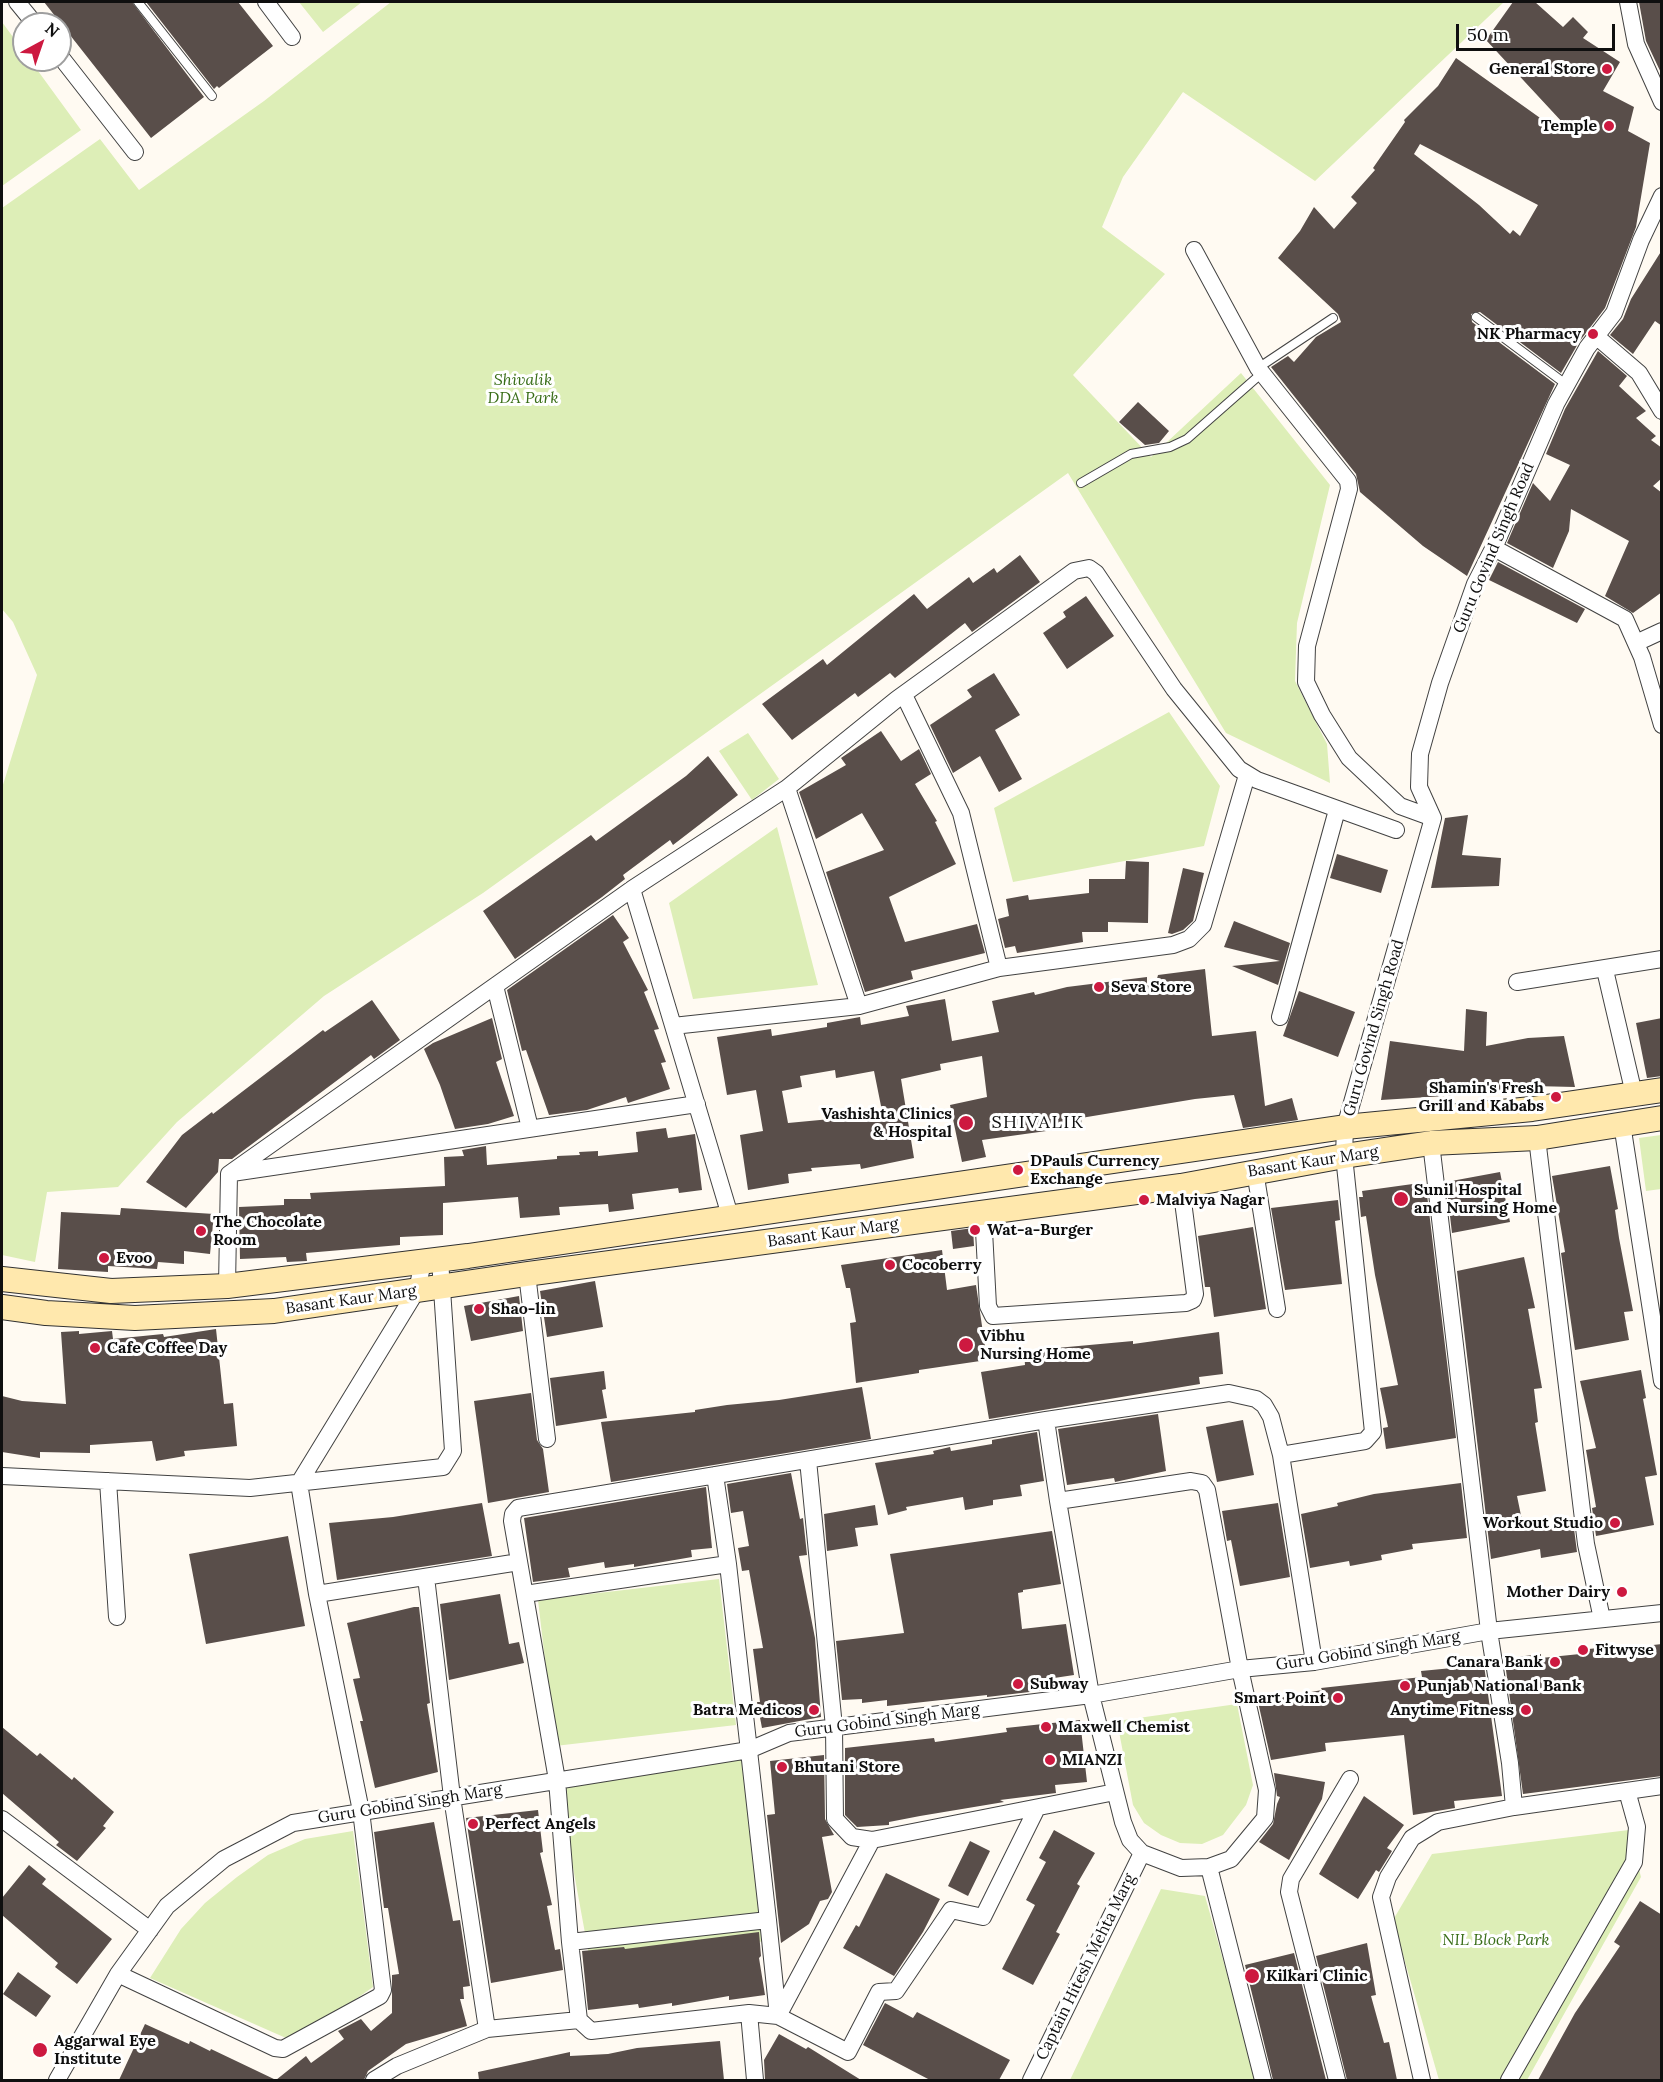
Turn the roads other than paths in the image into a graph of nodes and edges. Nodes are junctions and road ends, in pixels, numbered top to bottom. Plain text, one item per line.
1 (138, 2) edge
2 (266, 2) edge
3 (1628, 2) edge
4 (292, 37) dead end
5 (72, 71) edge
6 (212, 96) dead end
7 (1662, 102) edge
8 (135, 152) dead end
9 (1662, 196) edge
10 (1194, 250) dead end
11 (1476, 317) dead end
12 (1333, 318) dead end
13 (1597, 337) junction
14 (1260, 370) junction
15 (1567, 385) junction
16 (1662, 411) edge
17 (1081, 483) dead end
18 (1494, 548) junction
19 (1662, 631) edge
20 (1636, 643) junction
21 (903, 695) junction
22 (1662, 725) edge
23 (1247, 775) junction
24 (787, 788) junction
25 (1337, 810) junction
26 (1433, 818) junction
27 (1396, 830) dead end
28 (632, 889) junction
29 (1662, 959) edge
30 (999, 968) junction
31 (1605, 970) junction
32 (1517, 982) dead end
33 (495, 986) junction
34 (859, 1006) junction
35 (1280, 1017) dead end
36 (673, 1026) junction
37 (1662, 1090) edge
38 (1634, 1094) junction
39 (697, 1104) junction
40 (1662, 1118) edge
41 (1622, 1124) junction
42 (1345, 1127) junction
43 (530, 1128) junction
44 (1537, 1138) junction
45 (1431, 1143) junction
46 (1344, 1156) junction
47 (1255, 1171) junction
48 (229, 1174) junction
49 (1181, 1186) junction
50 (983, 1212) junction
51 (731, 1219) junction
52 (432, 1261) junction
53 (527, 1274) junction
54 (2, 1279) edge
55 (227, 1286) junction
56 (443, 1287) junction
57 (417, 1290) junction
58 (2, 1307) edge
59 (1277, 1309) dead end
60 (1662, 1381) edge
61 (1046, 1420) junction
62 (547, 1439) dead end
63 (1281, 1455) junction
64 (808, 1460) junction
65 (715, 1475) junction
66 (2, 1476) edge
67 (108, 1481) junction
68 (299, 1483) junction
69 (1058, 1501) junction
70 (519, 1562) junction
71 (728, 1564) junction
72 (426, 1576) junction
73 (317, 1594) junction
74 (525, 1594) junction
75 (1662, 1613) edge
76 (117, 1617) dead end
77 (1602, 1619) junction
78 (1489, 1631) junction
79 (1314, 1662) junction
80 (1240, 1669) junction
81 (1091, 1695) junction
82 (834, 1727) junction
83 (749, 1750) junction
84 (1350, 1779) dead end
85 (556, 1780) junction
86 (1662, 1786) edge
87 (1628, 1791) junction
88 (1115, 1792) junction
89 (452, 1797) junction
90 (1514, 1807) junction
91 (1036, 1808) junction
92 (361, 1811) junction
93 (2, 1819) edge
94 (872, 1840) junction
95 (1142, 1852) junction
96 (1209, 1867) junction
97 (768, 1920) junction
98 (150, 1930) junction
99 (570, 1942) junction
100 (118, 1974) junction
101 (749, 2013) junction
102 (778, 2016) junction
103 (579, 2020) junction
104 (487, 2029) junction
105 (57, 2080) edge
106 (374, 2080) edge
107 (754, 2080) edge
108 (1031, 2080) edge
109 (1263, 2080) edge
110 (1337, 2080) edge
111 (1422, 2080) edge
112 (1509, 2080) edge

1 - 6 lane
2 - 4 street
3 - 7 street
5 - 8 street
9 - 13 street, Guru Govind Singh Road
10 - 14 street
11 - 15 lane
12 - 14 lane
13 - 15 street, Guru Govind Singh Road
13 - 16 street
14 - 17 lane
14 - 26 street
15 - 18 street, Guru Govind Singh Road
18 - 20 street
18 - 26 street, Guru Govind Singh Road
19 - 20 street
20 - 22 street
21 - 23 street
21 - 24 street
21 - 30 street
23 - 25 street
23 - 30 street
24 - 28 street
24 - 34 street
25 - 27 street
25 - 35 street
26 - 42 street, Guru Govind Singh Road
28 - 33 street
28 - 36 street
29 - 31 street
30 - 34 street
31 - 32 street
31 - 38 street
33 - 43 street
33 - 48 street
34 - 36 street
36 - 39 street
37 - 38 main road, Basant Kaur Marg
38 - 42 main road, Basant Kaur Marg
39 - 43 street
39 - 51 street
40 - 41 main road, Basant Kaur Marg
41 - 44 main road, Basant Kaur Marg
41 - 60 street
42 - 46 street, Guru Govind Singh Road
42 - 51 main road, Basant Kaur Marg
43 - 48 street
44 - 45 main road, Basant Kaur Marg
44 - 77 street
45 - 46 main road, Basant Kaur Marg
45 - 78 street
46 - 47 main road, Basant Kaur Marg
46 - 63 street, Guru Govind Singh Road
47 - 49 main road, Basant Kaur Marg
47 - 59 street
48 - 55 street
49 - 50 main road, Basant Kaur Marg
49 - 50 street
50 - 53 main road, Basant Kaur Marg
51 - 52 main road, Basant Kaur Marg
52 - 55 main road, Basant Kaur Marg
52 - 56 street
52 - 57 street
53 - 56 main road, Basant Kaur Marg
53 - 62 street
54 - 55 main road, Basant Kaur Marg
56 - 57 main road, Basant Kaur Marg
56 - 68 street
57 - 58 main road, Basant Kaur Marg
57 - 68 street
61 - 63 street
61 - 64 street
61 - 69 street
63 - 79 street
64 - 65 street
64 - 82 street
65 - 70 street
65 - 71 street
66 - 67 street
67 - 68 street
67 - 76 street
68 - 73 street
69 - 80 street
69 - 81 street
70 - 72 street
70 - 74 street
71 - 74 street
71 - 83 street
72 - 73 street
72 - 89 street
73 - 92 street
74 - 85 street
75 - 77 street, Guru Gobind Singh Marg
77 - 78 street, Guru Gobind Singh Marg
78 - 79 street, Guru Gobind Singh Marg
78 - 90 street
79 - 80 street, Guru Gobind Singh Marg
80 - 81 street, Guru Gobind Singh Marg
80 - 96 street
81 - 82 street, Guru Gobind Singh Marg
81 - 88 street
82 - 83 street, Guru Gobind Singh Marg
82 - 94 street
83 - 85 street, Guru Gobind Singh Marg
83 - 97 street
84 - 110 street
85 - 89 street, Guru Gobind Singh Marg
85 - 99 street
86 - 87 street
87 - 90 street
87 - 112 street
88 - 91 street
88 - 95 street
89 - 92 street, Guru Gobind Singh Marg
89 - 104 street
90 - 111 street
91 - 94 street
91 - 102 street
92 - 98 street, Guru Gobind Singh Marg
92 - 100 street
93 - 98 street
94 - 102 street
95 - 96 street
95 - 108 street, Captain Hitesh Mehta Marg
96 - 109 street
97 - 99 street
97 - 102 street
98 - 100 street, Guru Gobind Singh Marg
99 - 103 street
100 - 105 street, Guru Gobind Singh Marg
101 - 102 street
101 - 103 street
101 - 107 street
103 - 104 street
104 - 106 street

